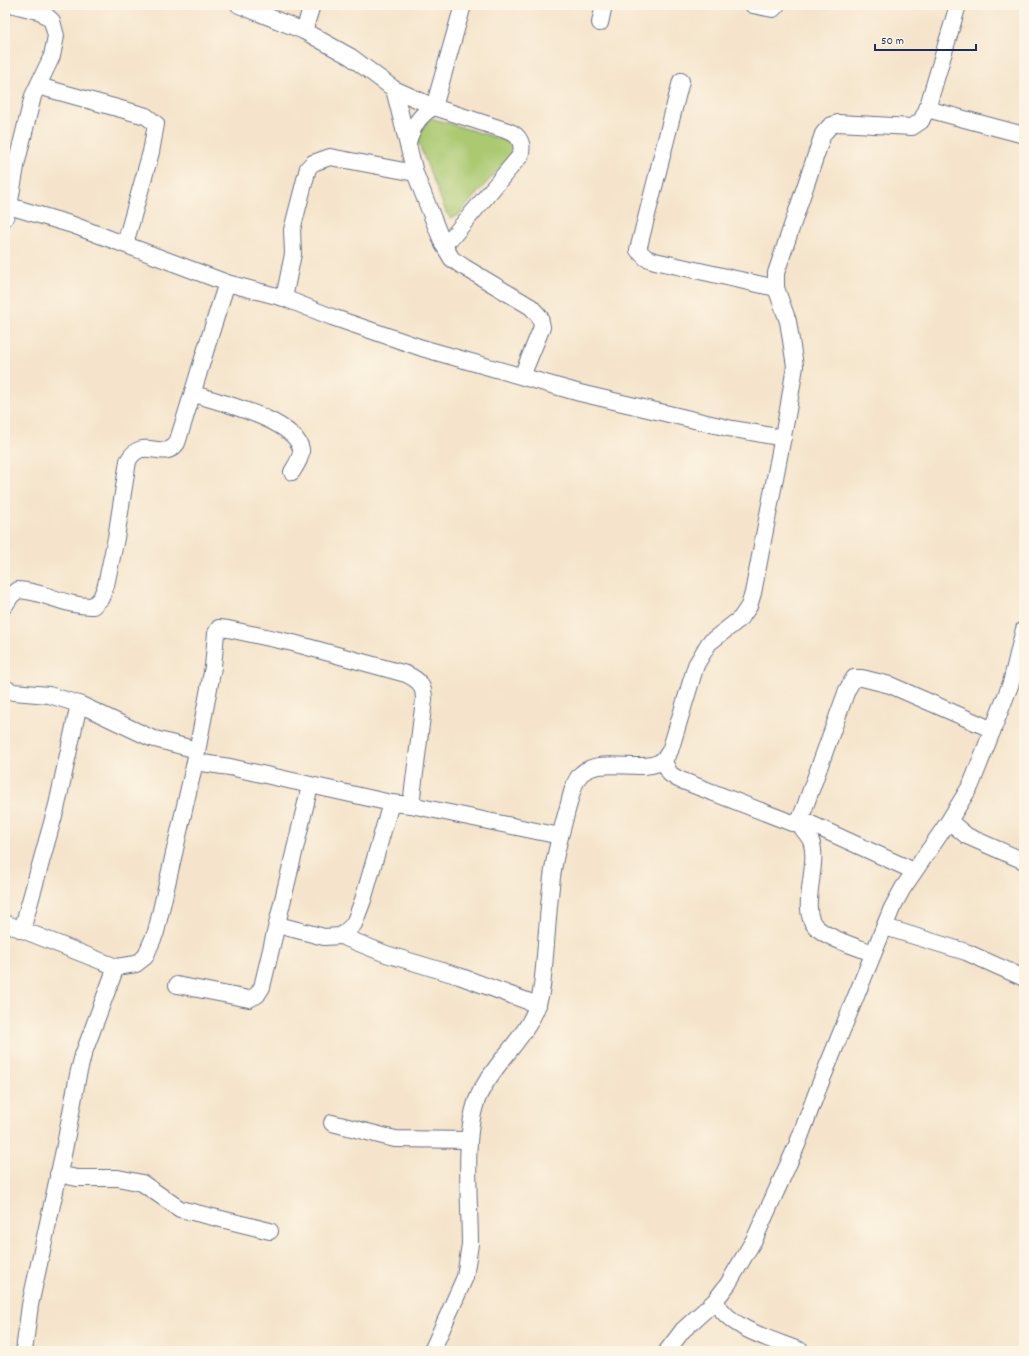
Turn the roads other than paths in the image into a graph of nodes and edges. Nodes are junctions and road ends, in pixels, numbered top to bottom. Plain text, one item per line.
1 (14, 5) edge
2 (239, 5) edge
3 (312, 5) edge
4 (463, 5) edge
5 (604, 5) edge
6 (753, 5) edge
7 (778, 5) edge
8 (958, 5) edge
9 (600, 23) dead end
10 (304, 31) junction
11 (681, 81) dead end
12 (38, 86) junction
13 (394, 90) junction
14 (434, 107) junction
15 (927, 109) junction
16 (1024, 135) edge
17 (408, 142) junction
18 (415, 173) junction
19 (7, 212) edge
20 (125, 244) junction
21 (442, 244) junction
22 (226, 283) junction
23 (776, 288) junction
24 (284, 298) junction
25 (522, 376) junction
26 (194, 394) junction
27 (783, 438) junction
28 (292, 472) dead end
29 (5, 605) edge
30 (1024, 629) edge
31 (5, 688) edge
32 (79, 704) junction
33 (993, 730) junction
34 (196, 756) junction
35 (663, 760) junction
36 (310, 786) junction
37 (391, 803) junction
38 (411, 805) junction
39 (798, 820) junction
40 (949, 821) junction
41 (560, 836) junction
42 (1024, 861) edge
43 (914, 871) junction
44 (5, 923) edge
45 (278, 925) junction
46 (885, 927) junction
47 (22, 930) junction
48 (340, 936) junction
49 (873, 954) junction
50 (116, 967) junction
51 (1024, 978) edge
52 (177, 984) dead end
53 (538, 1005) junction
54 (332, 1123) dead end
55 (469, 1140) junction
56 (58, 1174) junction
57 (270, 1231) dead end
58 (715, 1301) junction
59 (24, 1351) edge
60 (432, 1351) edge
61 (668, 1351) edge
62 (801, 1351) edge

1 - 12 street
2 - 10 street
3 - 10 street
4 - 14 street
5 - 9 street
6 - 7 street
8 - 15 street
10 - 13 street
11 - 23 street
12 - 19 street
12 - 20 street
13 - 14 street
13 - 17 street
14 - 17 street
14 - 21 street
15 - 16 street
15 - 23 street
17 - 18 street
18 - 21 street
18 - 24 street
19 - 20 street
20 - 22 street
21 - 25 street
22 - 24 street
22 - 26 street
23 - 27 street
24 - 25 street
25 - 27 street
26 - 28 street
26 - 29 street
27 - 35 street
30 - 33 street
31 - 32 street
32 - 34 street
32 - 47 street
33 - 39 street
33 - 40 street
34 - 36 street
34 - 38 street
34 - 50 street
35 - 39 street
35 - 41 street
36 - 37 street
36 - 45 street
37 - 38 street
37 - 48 street
38 - 41 street
39 - 43 street
39 - 49 street
40 - 42 street
40 - 43 street
41 - 53 street
43 - 46 street
44 - 47 street
45 - 48 street
45 - 52 street
46 - 49 street
46 - 51 street
47 - 50 street
48 - 53 street
49 - 58 street
50 - 56 street
53 - 55 street
54 - 55 street
55 - 60 street
56 - 57 street
56 - 59 street
58 - 61 street
58 - 62 street

